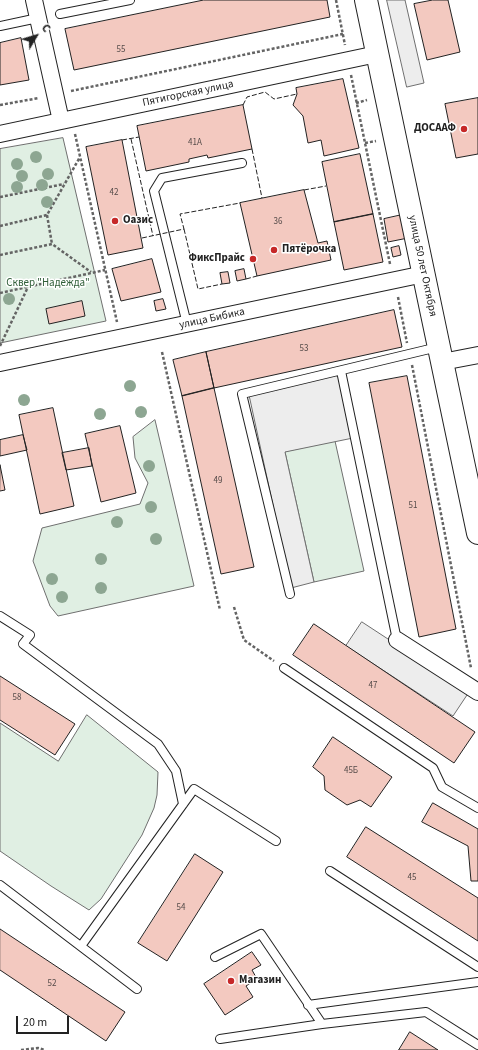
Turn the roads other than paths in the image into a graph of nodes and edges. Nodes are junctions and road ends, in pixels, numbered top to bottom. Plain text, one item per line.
1 (34, 0) edge
2 (130, 0) edge
3 (366, 0) edge
4 (60, 14) dead end
5 (38, 18) junction
6 (0, 26) edge
7 (377, 54) junction
8 (61, 121) junction
9 (0, 134) edge
10 (242, 163) dead end
11 (424, 274) junction
12 (187, 324) junction
13 (441, 354) junction
14 (478, 355) edge
15 (0, 363) edge
16 (341, 371) junction
17 (478, 533) edge
18 (290, 594) dead end
19 (0, 616) edge
20 (397, 640) joint
21 (284, 668) road end
22 (478, 692) edge
23 (183, 804) junction
24 (478, 808) edge
25 (276, 841) dead end
26 (330, 871) dead end
27 (0, 885) edge
28 (81, 946) junction
29 (215, 957) dead end
30 (478, 967) edge
31 (478, 982) edge
32 (137, 989) dead end
33 (308, 1004) junction
34 (322, 1024) junction
35 (220, 1039) dead end
36 (478, 1045) edge

1 - 5 street
2 - 4 lane
3 - 7 main road, улица 50 лет Октября
5 - 6 lane
5 - 8 street
7 - 8 street, Пятигорская улица
7 - 11 main road, улица 50 лет Октября
8 - 9 street, Пятигорская улица
10 - 12 lane
11 - 12 street, улица Бибика
11 - 13 main road, улица 50 лет Октября
12 - 15 street, улица Бибика
13 - 14 street
13 - 16 lane
13 - 17 main road, улица 50 лет Октября
16 - 18 lane
16 - 20 lane
19 - 23 lane
20 - 22 street
21 - 24 lane
23 - 25 lane
23 - 28 lane
26 - 30 lane
27 - 28 lane
28 - 32 lane
29 - 33 lane
31 - 33 lane
33 - 34 lane
34 - 35 lane
34 - 36 lane

